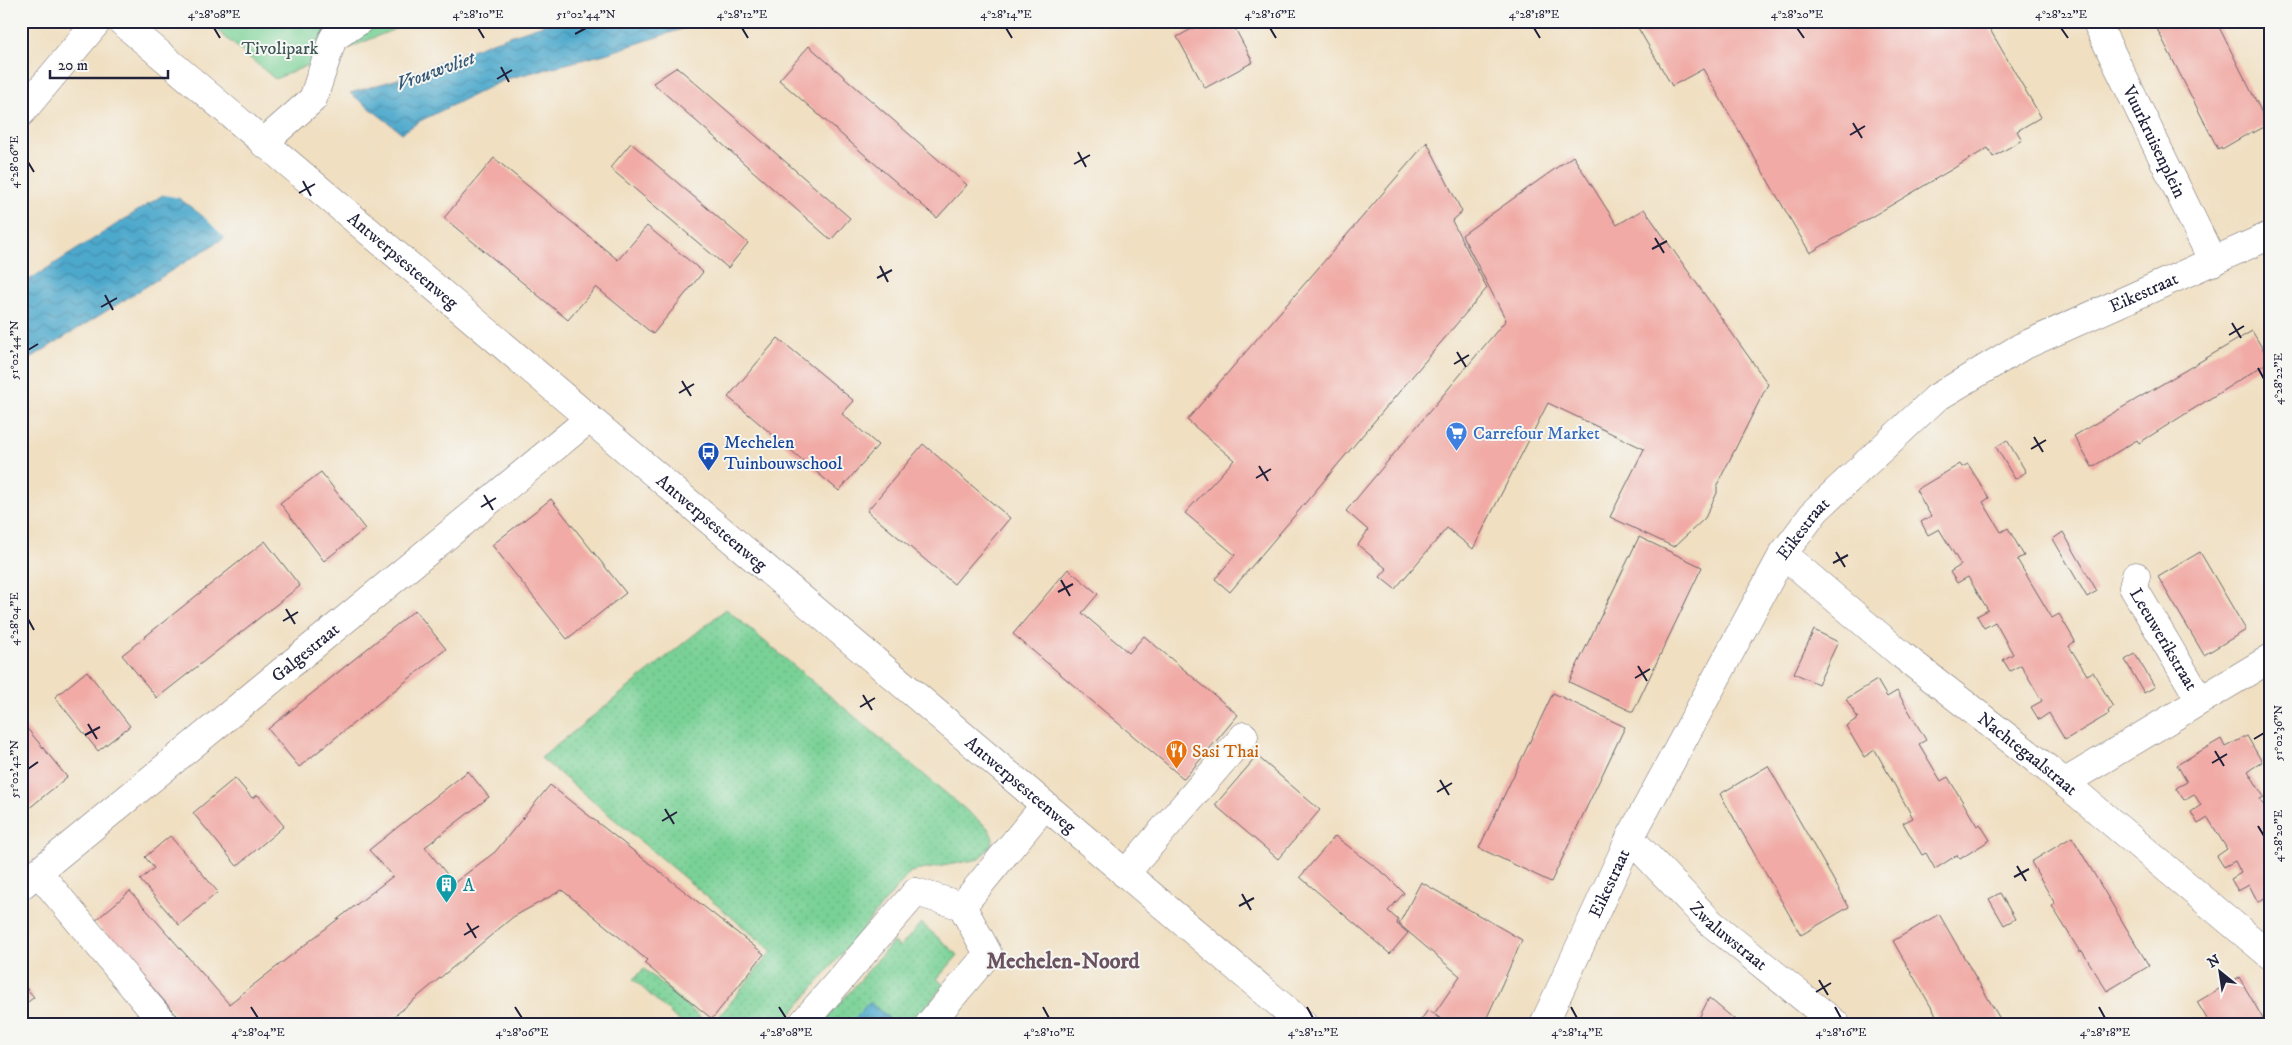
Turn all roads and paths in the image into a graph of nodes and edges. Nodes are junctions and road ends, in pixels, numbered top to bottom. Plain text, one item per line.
1 (98, 21) edge
2 (121, 21) edge
3 (359, 21) edge
4 (2096, 21) edge
5 (21, 113) edge
6 (263, 142) junction
7 (2271, 235) edge
8 (2213, 262) junction
9 (589, 419) junction
10 (1783, 554) junction
11 (2136, 576) dead end
12 (2271, 658) edge
13 (2200, 700) junction
14 (1244, 736) dead end
15 (2064, 783) junction
16 (1044, 805) junction
17 (1630, 838) junction
18 (1126, 874) junction
19 (30, 879) edge
20 (962, 906) junction
21 (2271, 956) edge
22 (164, 1024) edge
23 (802, 1024) edge
24 (929, 1024) edge
25 (1303, 1024) edge
26 (1544, 1024) edge
27 (1836, 1024) edge

1 - 5 street
2 - 6 street, Antwerpsesteenweg
3 - 6 street
4 - 8 street, Vuurkruisenplein
6 - 9 street, Antwerpsesteenweg
7 - 8 street, Eikestraat
8 - 10 street, Eikestraat
9 - 16 street, Antwerpsesteenweg
9 - 19 street, Galgestraat
10 - 15 street, Nachtegaalstraat
10 - 17 street, Eikestraat
11 - 13 street, Leeuwerikstraat
12 - 13 street, Leeuwerikstraat
13 - 15 street, Leeuwerikstraat
14 - 18 street
15 - 21 street, Nachtegaalstraat
16 - 18 street, Antwerpsesteenweg
16 - 20 street
17 - 26 street, Eikestraat
17 - 27 street, Zwaluwstraat
18 - 25 street, Antwerpsesteenweg
19 - 22 street
20 - 23 street
20 - 24 street

